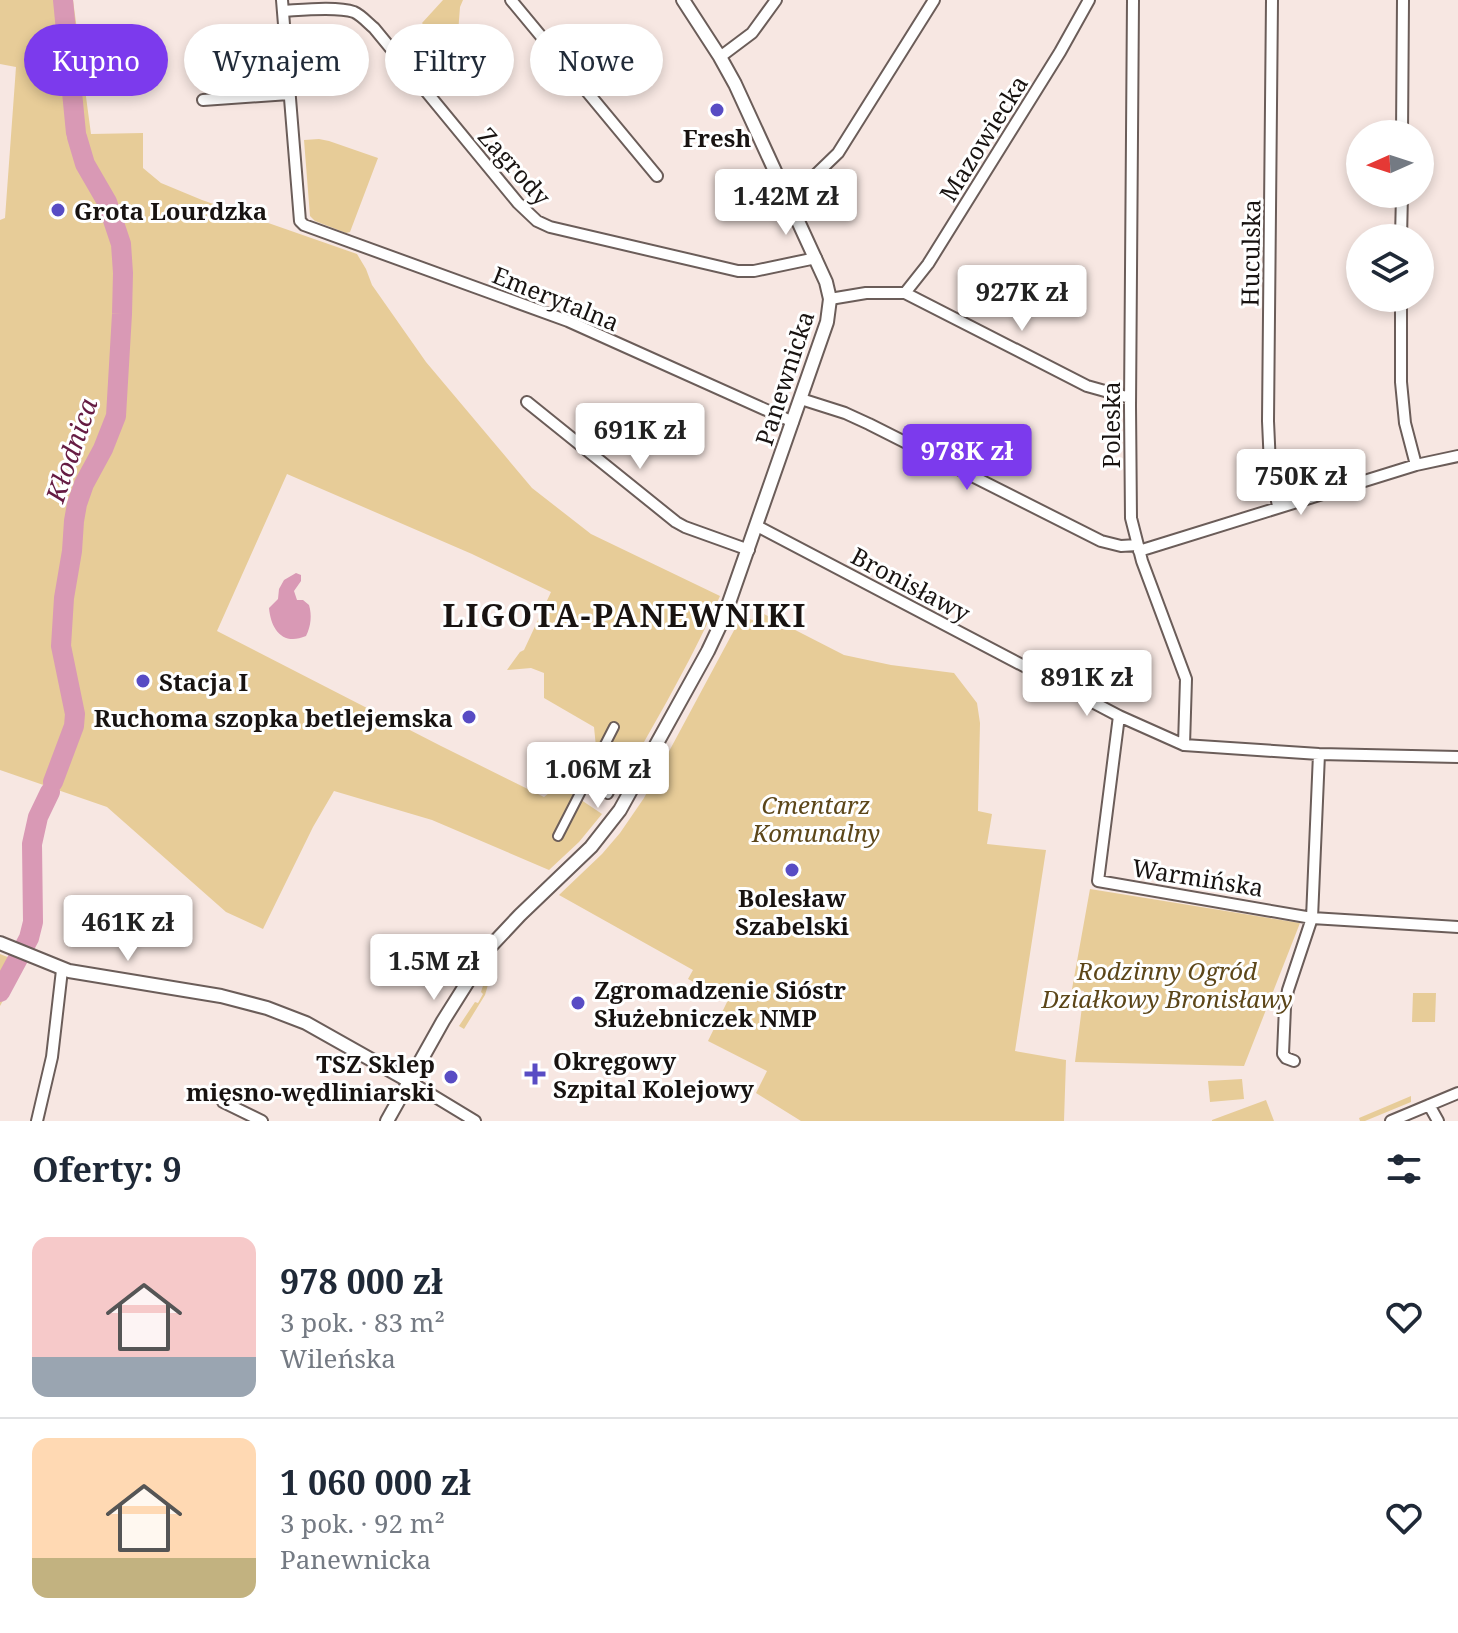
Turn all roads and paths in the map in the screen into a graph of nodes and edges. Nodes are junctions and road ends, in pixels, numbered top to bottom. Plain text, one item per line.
1 (511, 0) edge
2 (683, 0) edge
3 (776, 0) edge
4 (934, 0) edge
5 (1089, 0) edge
6 (1133, 0) edge
7 (1272, 0) edge
8 (1403, 0) edge
9 (282, 6) edge
10 (720, 57) junction
11 (260, 96) edge
12 (289, 96) edge
13 (203, 100) dead end
14 (1402, 120) edge
15 (657, 176) dead end
16 (786, 193) junction
17 (816, 258) junction
18 (905, 293) junction
19 (830, 299) junction
20 (1401, 312) edge
21 (1130, 398) junction
22 (801, 399) junction
23 (527, 402) dead end
24 (793, 422) junction
25 (1458, 456) edge
26 (1416, 465) junction
27 (1278, 506) junction
28 (757, 526) junction
29 (1138, 548) junction
30 (749, 550) junction
31 (1119, 716) junction
32 (614, 727) dead end
33 (1184, 745) junction
34 (1319, 754) junction
35 (1458, 757) edge
36 (595, 766) junction
37 (586, 784) junction
38 (608, 794) junction
39 (625, 803) junction
40 (558, 836) dead end
41 (1312, 918) junction
42 (1458, 927) edge
43 (6, 946) edge
44 (62, 970) junction
45 (1294, 1061) dead end
46 (409, 1081) junction
47 (1458, 1093) edge
48 (223, 1102) dead end
49 (1429, 1105) junction
50 (37, 1121) edge
51 (262, 1121) edge
52 (387, 1121) edge
53 (475, 1121) edge
54 (1391, 1121) edge
55 (1438, 1121) edge

1 - 15 street
2 - 10 street, Panewnicka
3 - 10 street
4 - 16 street
5 - 18 street, Mazowiecka
6 - 21 street, Poleska
7 - 27 street, Huculska
8 - 14 street
9 - 17 street, Zagrody
10 - 16 street, Panewnicka
11 - 13 street
12 - 24 street, Emerytalna
16 - 17 street, Panewnicka
17 - 19 street, Panewnicka
18 - 19 street
18 - 21 street
19 - 22 street, Panewnicka
20 - 26 street
21 - 29 street, Poleska
22 - 24 street, Panewnicka
22 - 29 street
23 - 30 street
24 - 28 street, Panewnicka
25 - 26 street
26 - 27 street
27 - 29 street
28 - 30 street, Panewnicka
28 - 31 street, Bronisławy
29 - 33 street, Poleska
30 - 39 street, Panewnicka
31 - 33 street, Bronisławy
31 - 41 street, Warmińska
32 - 36 street
33 - 34 street, Bronisławy
34 - 35 street, Bronisławy
34 - 41 street
36 - 37 street
36 - 37 street
36 - 38 street
37 - 38 street
37 - 40 street
38 - 39 street
39 - 46 street, Panewnicka
41 - 42 street, Warmińska
41 - 45 street
43 - 44 street
44 - 46 street
44 - 50 street
46 - 52 street, Panewnicka
46 - 53 street
47 - 49 street
48 - 51 street
49 - 54 street
49 - 55 street

